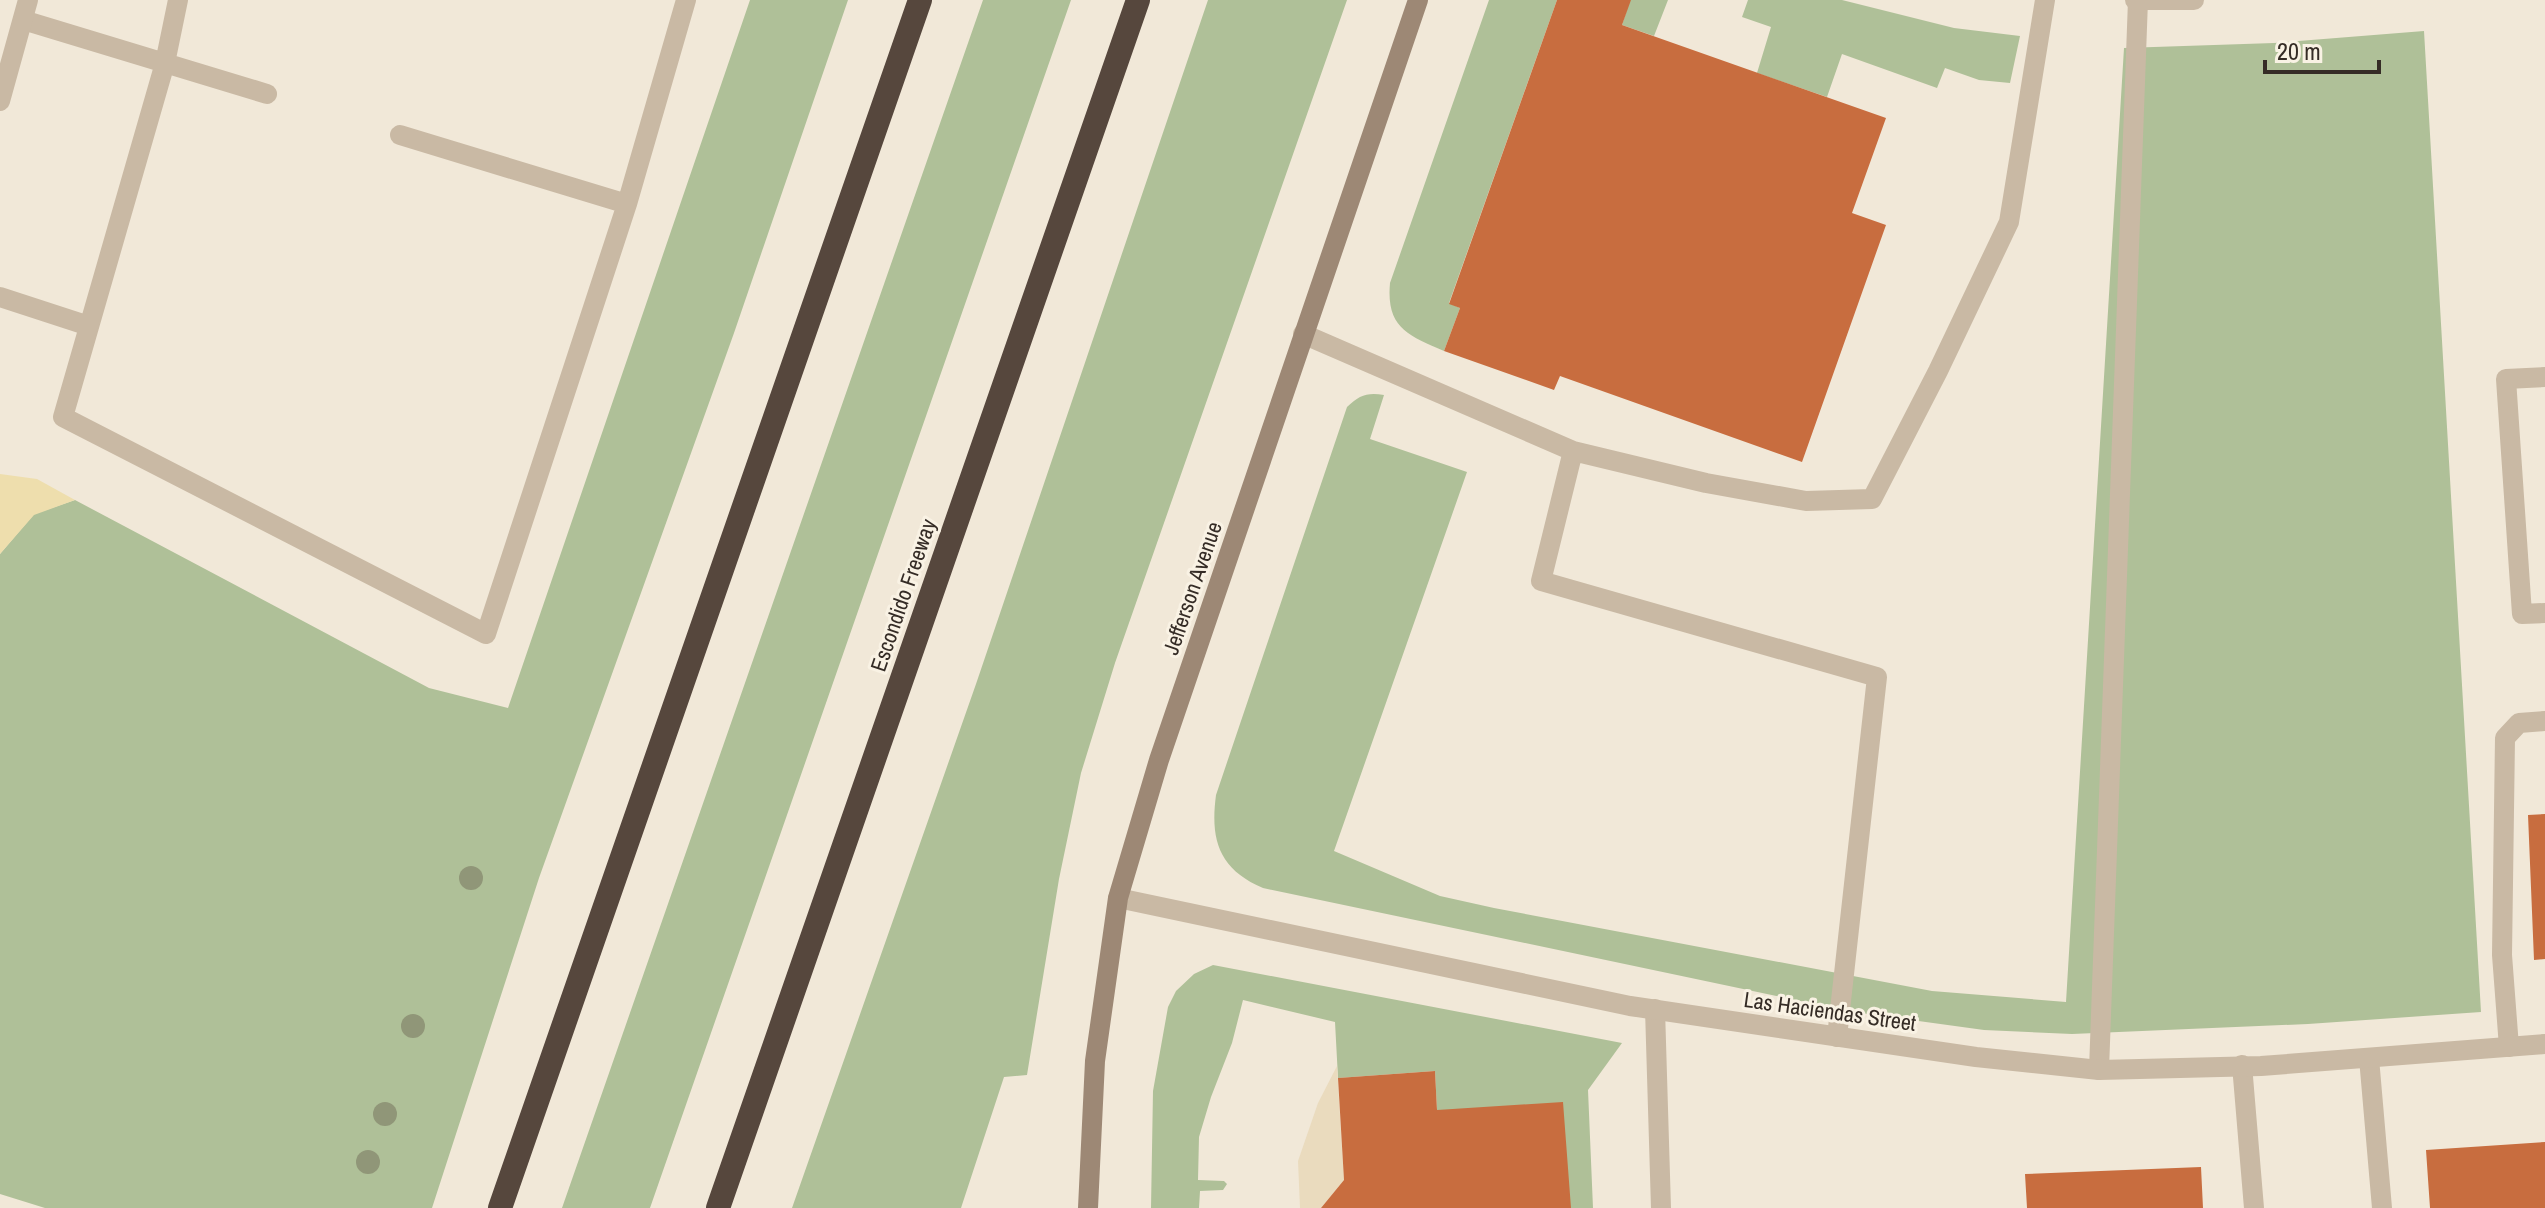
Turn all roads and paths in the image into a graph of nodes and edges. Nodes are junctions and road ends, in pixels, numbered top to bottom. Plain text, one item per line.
1 (178, 0) edge
2 (686, 0) edge
3 (920, 0) edge
4 (1138, 0) edge
5 (1418, 0) edge
6 (2045, 0) edge
7 (2136, 0) edge
8 (2194, 0) edge
9 (26, 10) edge
10 (165, 63) junction
11 (267, 94) dead end
12 (0, 101) edge
13 (400, 135) dead end
14 (627, 204) junction
15 (0, 297) edge
16 (89, 326) junction
17 (1303, 334) junction
18 (2545, 377) edge
19 (1573, 451) junction
20 (2545, 613) edge
21 (2545, 721) edge
22 (1118, 898) junction
23 (1655, 1009) junction
24 (1837, 1037) junction
25 (2545, 1044) edge
26 (2509, 1047) junction
27 (2369, 1058) junction
28 (2242, 1065) junction
29 (2099, 1070) junction
30 (500, 1208) edge
31 (718, 1208) edge
32 (1088, 1208) edge
33 (1661, 1208) edge
34 (2254, 1208) edge
35 (2382, 1208) edge

1 - 10 street
2 - 14 street
3 - 30 highway
4 - 31 highway, Escondido Freeway
5 - 17 main road, Jefferson Avenue
6 - 19 street
7 - 8 street
7 - 29 street
9 - 10 street
9 - 12 street
10 - 11 street
10 - 16 street
13 - 14 street
14 - 16 street
15 - 16 street
17 - 19 street
17 - 22 main road, Jefferson Avenue
18 - 20 street
19 - 24 street
21 - 26 street
22 - 23 street, Las Haciendas Street
22 - 32 main road, Jefferson Avenue
23 - 24 street, Las Haciendas Street
23 - 33 street
24 - 29 street, Las Haciendas Street
25 - 26 street, Las Haciendas Street
26 - 27 street, Las Haciendas Street
27 - 28 street, Las Haciendas Street
27 - 35 street
28 - 29 street, Las Haciendas Street
28 - 34 street

